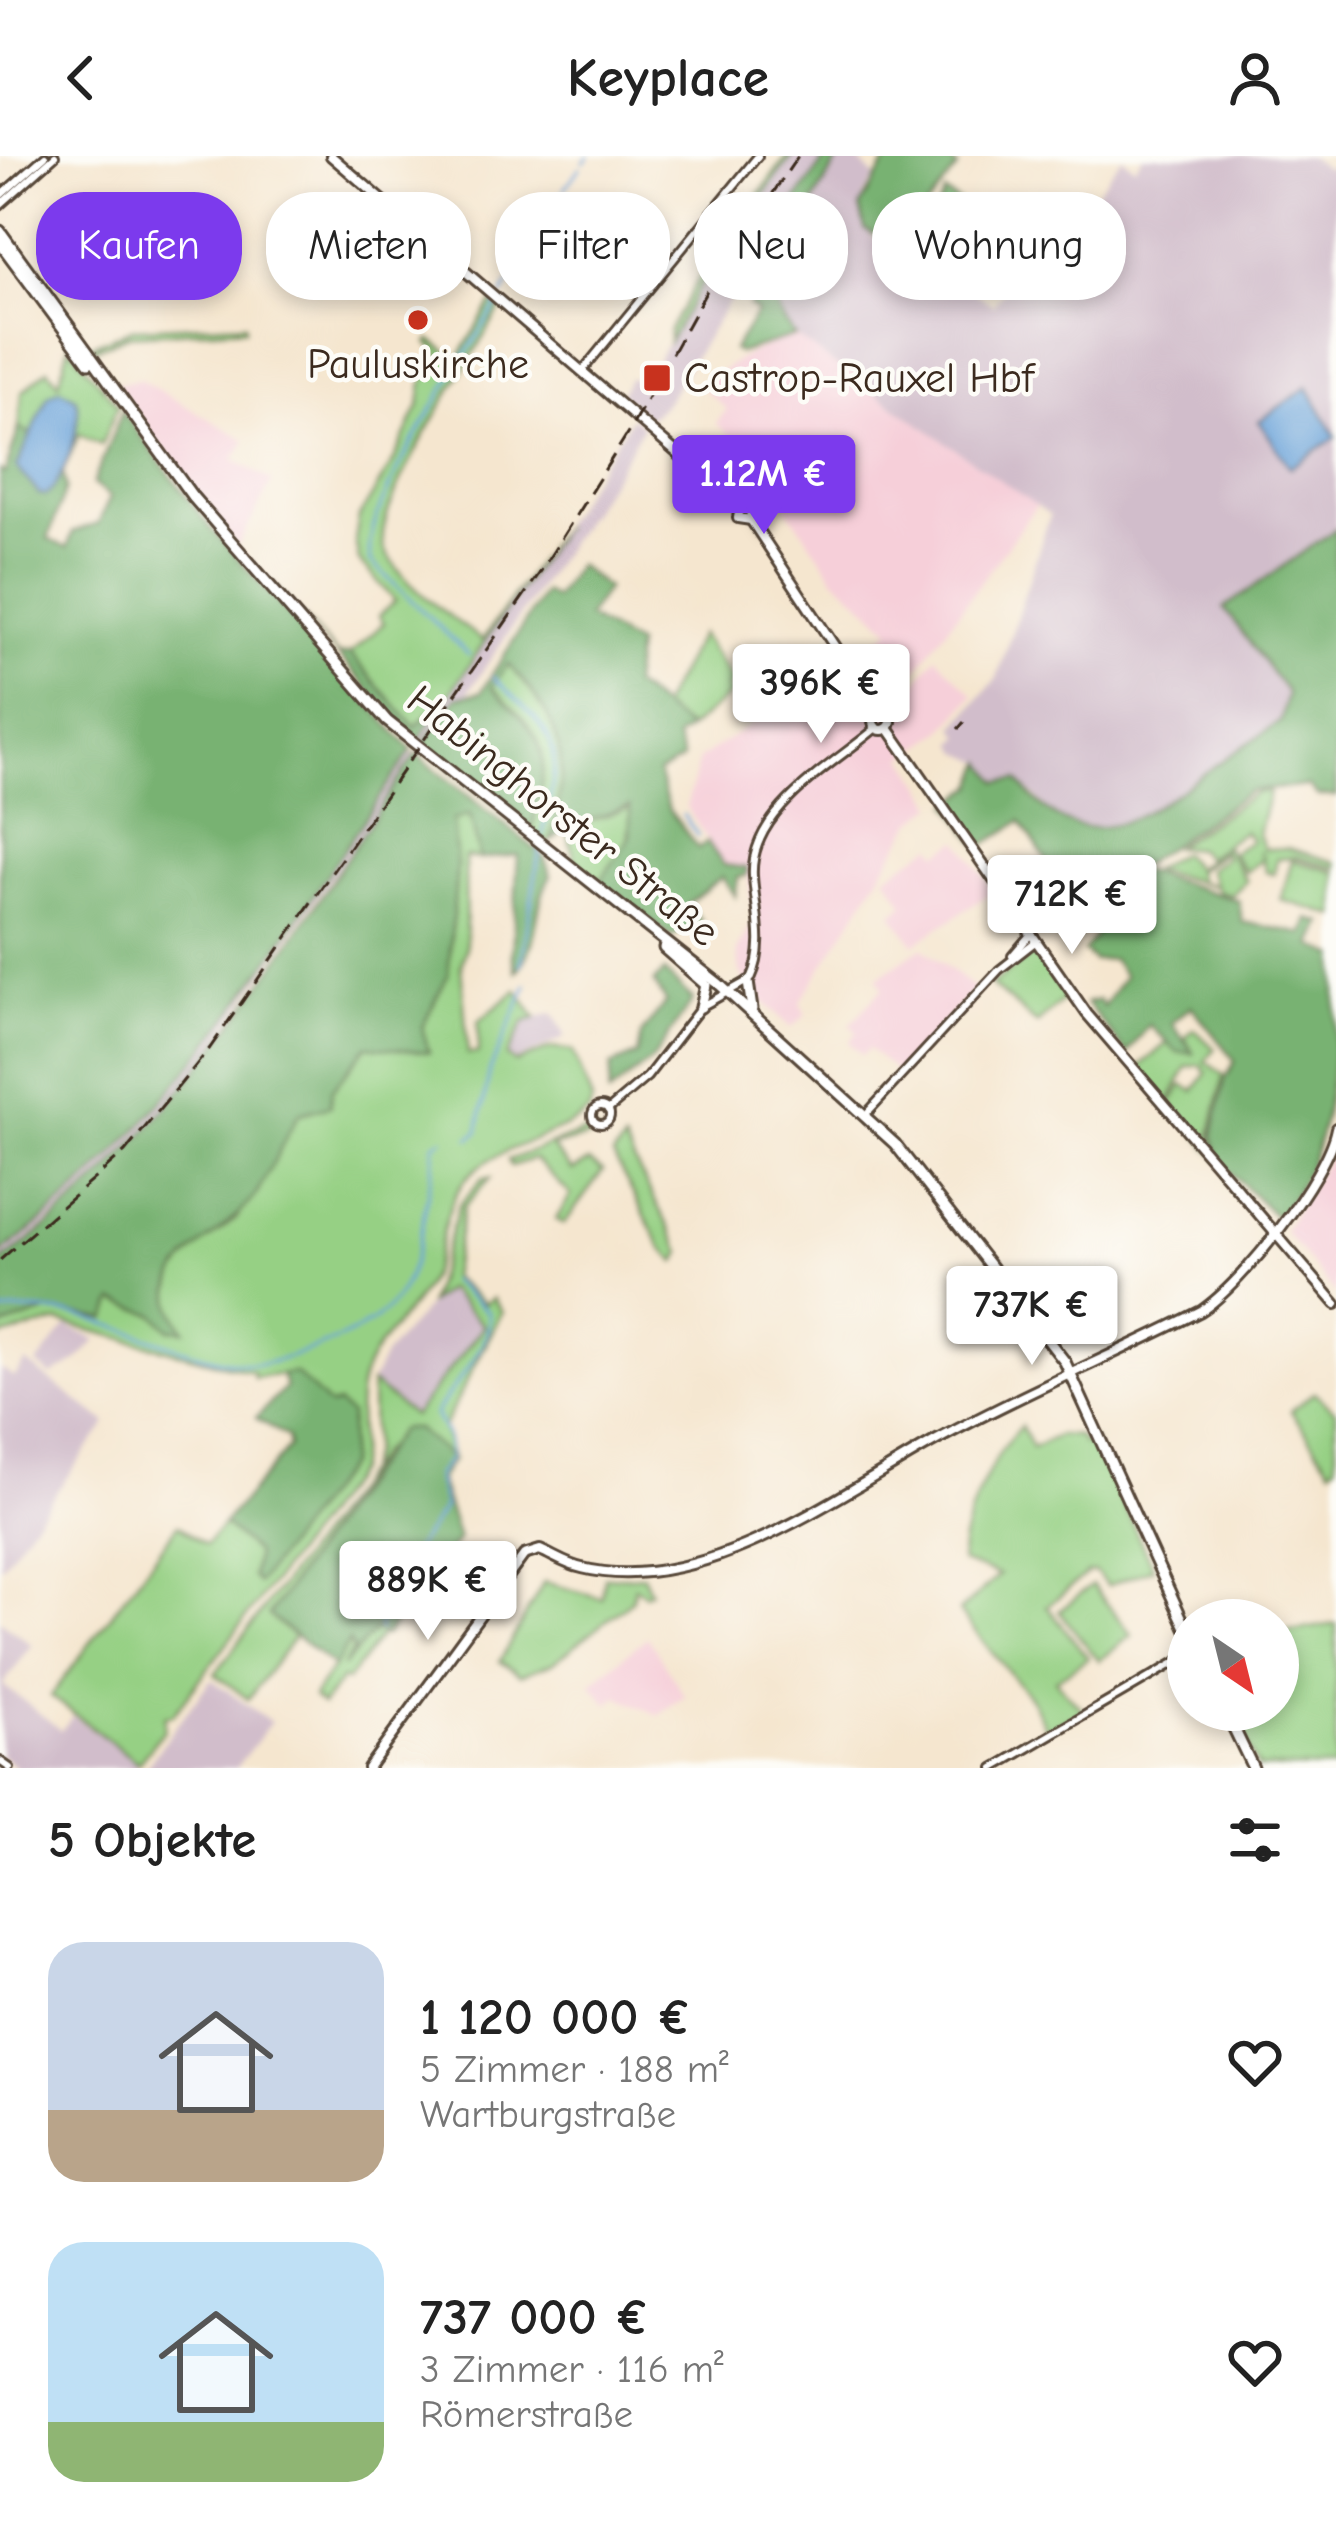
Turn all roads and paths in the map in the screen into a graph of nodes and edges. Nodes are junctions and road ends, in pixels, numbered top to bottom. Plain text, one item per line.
1 (331, 156) edge
2 (758, 156) edge
3 (50, 158) edge
4 (0, 196) edge
5 (0, 205) edge
6 (0, 231) edge
7 (0, 243) edge
8 (95, 368) junction
9 (583, 370) junction
10 (107, 377) junction
11 (148, 438) junction
12 (878, 712) junction
13 (876, 728) junction
14 (888, 728) junction
15 (639, 923) junction
16 (1033, 938) junction
17 (748, 982) junction
18 (729, 992) junction
19 (701, 1007) junction
20 (754, 1014) junction
21 (608, 1110) dead end
22 (866, 1114) junction
23 (1336, 1128) edge
24 (1274, 1231) junction
25 (1336, 1304) edge
26 (1071, 1373) junction
27 (1173, 1599) edge
28 (1167, 1667) edge
29 (1235, 1731) edge
30 (0, 1761) edge
31 (10, 1768) edge
32 (368, 1768) edge
33 (994, 1768) edge
34 (1252, 1768) edge

1 - 9 main road
2 - 9 street
3 - 4 street
3 - 5 street
6 - 10 main road, Habinghorster Straße
7 - 8 main road, Habinghorster Straße
8 - 10 main road
8 - 11 main road, Habinghorster Straße
9 - 12 main road
10 - 11 main road, Habinghorster Straße
11 - 15 main road, Habinghorster Straße
12 - 13 main road
12 - 14 main road
13 - 14 main road
13 - 17 street
14 - 16 main road
15 - 18 main road, Habinghorster Straße
15 - 19 main road
16 - 22 street
16 - 24 main road
17 - 18 street
17 - 20 main road
18 - 19 street
18 - 20 main road, Habinghorster Straße
19 - 21 street
20 - 22 main road, Habinghorster Straße
22 - 26 main road, Habinghorster Straße
23 - 24 main road
24 - 25 main road
24 - 26 main road
26 - 27 main road, Habinghorster Straße
26 - 32 main road
28 - 33 street
29 - 34 main road
30 - 31 street

